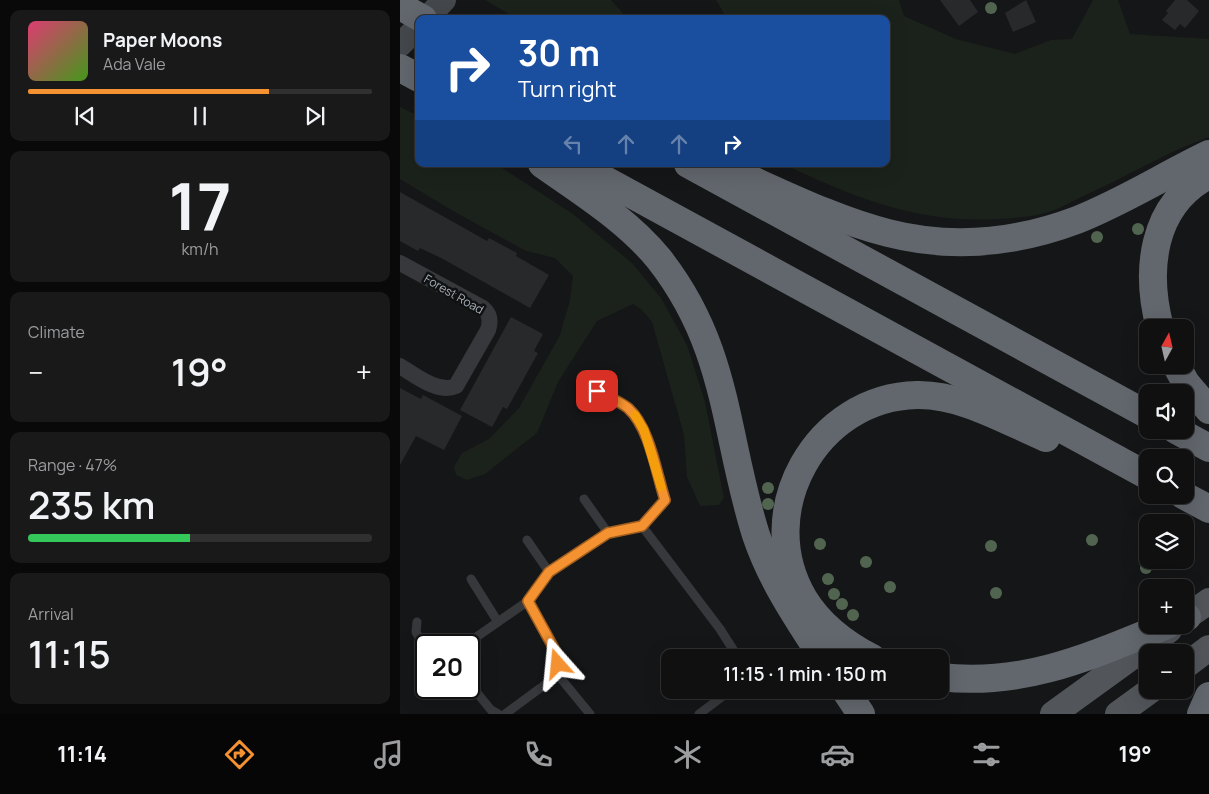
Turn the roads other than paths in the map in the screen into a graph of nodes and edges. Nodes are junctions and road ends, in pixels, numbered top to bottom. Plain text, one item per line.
1 (444, 0) edge
2 (400, 6) edge
3 (417, 15) edge
4 (428, 15) edge
5 (415, 30) edge
6 (400, 45) edge
7 (400, 68) edge
8 (415, 76) edge
9 (1209, 154) edge
10 (546, 167) edge
11 (582, 167) edge
12 (693, 167) edge
13 (723, 167) edge
14 (1209, 175) edge
15 (400, 263) edge
16 (1158, 319) edge
17 (400, 366) edge
18 (1181, 374) edge
19 (597, 391) dead end
20 (1139, 410) edge
21 (1209, 410) edge
22 (1192, 439) edge
23 (1209, 448) edge
24 (1139, 471) edge
25 (1139, 477) edge
26 (584, 499) dead end
27 (642, 526) junction
28 (608, 533) junction
29 (527, 540) dead end
30 (549, 572) junction
31 (471, 580) dead end
32 (528, 601) junction
33 (1209, 601) edge
34 (1194, 611) edge
35 (417, 622) dead end
36 (498, 622) junction
37 (417, 634) edge
38 (1146, 634) edge
39 (1162, 634) edge
40 (480, 635) edge
41 (1209, 648) edge
42 (733, 649) edge
43 (817, 649) edge
44 (858, 649) edge
45 (1194, 659) edge
46 (558, 675) junction
47 (949, 677) edge
48 (480, 696) edge
49 (1209, 696) edge
50 (719, 699) edge
51 (851, 699) edge
52 (1139, 699) edge
53 (498, 714) edge
54 (505, 714) edge
55 (590, 714) edge
56 (699, 714) edge
57 (861, 714) edge
58 (1053, 714) edge
59 (1118, 714) edge
60 (1202, 714) edge

1 - 4 main road
2 - 3 highway
5 - 6 main road
7 - 8 highway
9 - 13 highway
10 - 43 highway
11 - 24 highway
12 - 20 highway
14 - 16 highway
15 - 17 street, Forest Road
18 - 21 highway
19 - 27 lane
22 - 23 highway
25 - 44 highway
26 - 28 lane
27 - 28 lane
27 - 42 lane
28 - 30 lane
29 - 30 lane
30 - 32 lane
31 - 36 lane
32 - 36 lane
32 - 46 lane
33 - 34 main road
35 - 37 lane
36 - 40 lane
38 - 47 highway
39 - 58 main road
41 - 45 main road
46 - 54 lane
46 - 55 lane
48 - 53 lane
49 - 60 highway
50 - 56 lane
51 - 57 highway
52 - 59 main road

